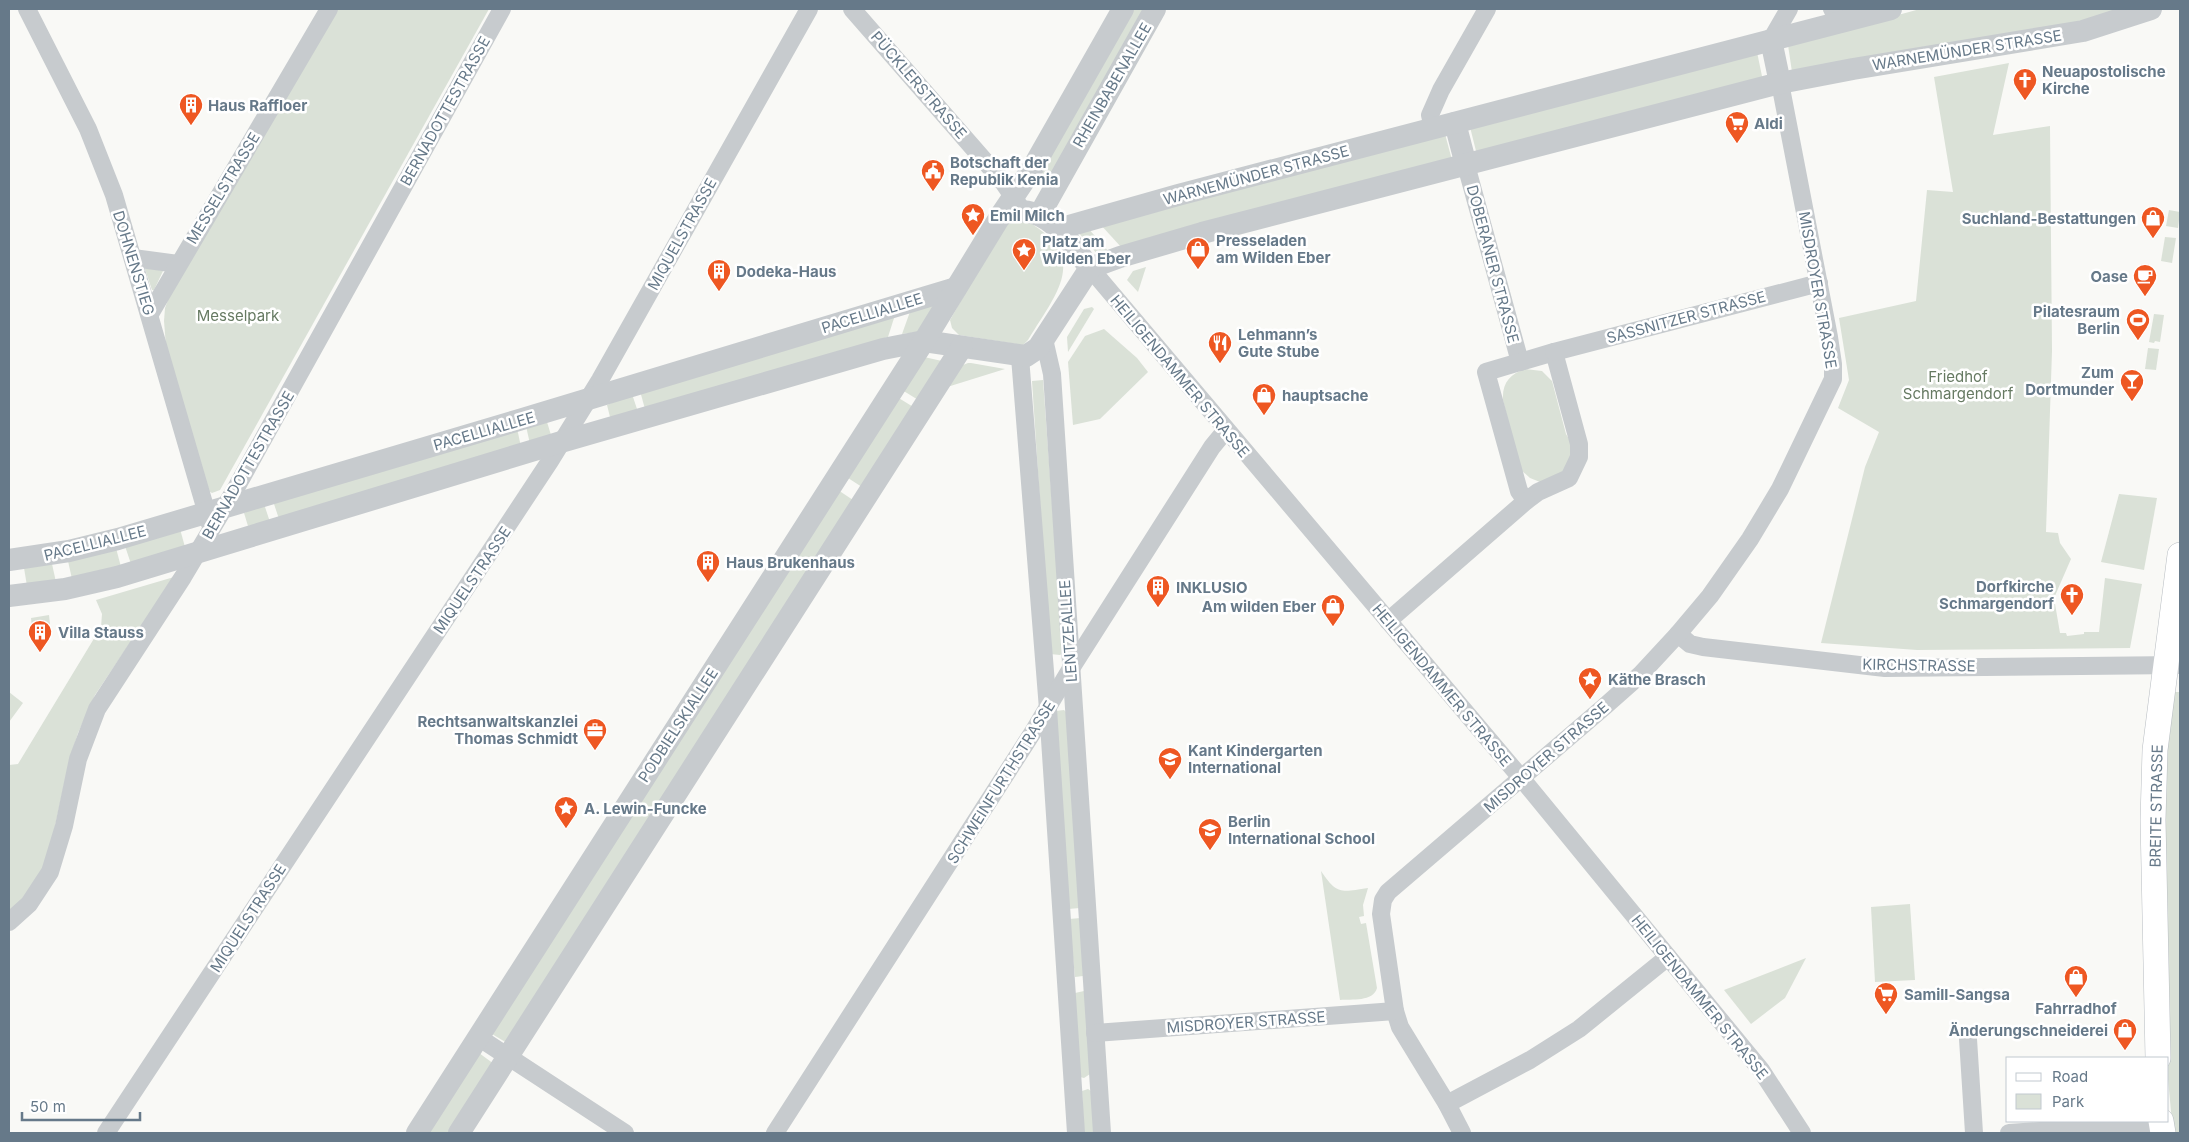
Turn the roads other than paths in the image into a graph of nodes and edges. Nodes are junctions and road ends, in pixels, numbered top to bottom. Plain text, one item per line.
1 (27, 9) edge
2 (329, 9) edge
3 (502, 9) edge
4 (808, 9) edge
5 (852, 9) edge
6 (1122, 9) edge
7 (1155, 9) edge
8 (1487, 9) edge
9 (1789, 9) edge
10 (1891, 9) edge
11 (2151, 9) edge
12 (1841, 14) edge
13 (1771, 40) junction
14 (1780, 82) junction
15 (1444, 125) junction
16 (1466, 165) junction
17 (1019, 209) junction
18 (1058, 229) junction
19 (133, 258) junction
20 (178, 264) junction
21 (1090, 268) junction
22 (1819, 283) junction
23 (956, 288) junction
24 (150, 314) junction
25 (1044, 339) junction
26 (924, 342) junction
27 (962, 348) junction
28 (1554, 352) junction
29 (1020, 357) junction
30 (1520, 362) junction
31 (588, 399) junction
32 (1226, 430) junction
33 (561, 442) junction
34 (837, 477) junction
35 (866, 496) junction
36 (1526, 501) junction
37 (215, 516) junction
38 (198, 552) junction
39 (58, 554) junction
40 (2180, 555) edge
41 (12, 560) edge
42 (65, 589) junction
43 (15, 596) edge
44 (1388, 620) junction
45 (1678, 634) junction
46 (2173, 665) edge
47 (1070, 670) junction
48 (1048, 709) junction
49 (1522, 779) junction
50 (9, 922) edge
51 (1668, 957) junction
52 (1091, 983) junction
53 (1066, 985) junction
54 (1396, 1011) junction
55 (1095, 1033) junction
56 (478, 1037) junction
57 (1968, 1039) dead end
58 (508, 1057) junction
59 (2158, 1057) edge
60 (1099, 1084) junction
61 (1072, 1085) junction
62 (1447, 1104) junction
63 (2162, 1126) edge
64 (106, 1133) edge
65 (417, 1133) edge
66 (459, 1133) edge
67 (625, 1133) edge
68 (775, 1133) edge
69 (1076, 1133) edge
70 (1102, 1133) edge
71 (1462, 1133) edge
72 (1802, 1133) edge
73 (1974, 1133) edge
74 (2009, 1133) edge

1 - 19 street, DOHNENSTIEG
2 - 20 street, MESSELSTRASSE
3 - 37 street, BERNADOTTESTRASSE
4 - 31 street, MIQUELSTRASSE
5 - 17 street, PÜCKLERSTRASSE
6 - 17 street, RHEINBABENALLEE
7 - 17 street, RHEINBABENALLEE
8 - 15 street
9 - 13 street
10 - 12 street, WARNEMÜNDER STRASSE
11 - 14 street, WARNEMÜNDER STRASSE
12 - 13 street, WARNEMÜNDER STRASSE
13 - 14 street
13 - 15 street, WARNEMÜNDER STRASSE
14 - 16 street, WARNEMÜNDER STRASSE
14 - 22 street, MISDROYER STRASSE
15 - 16 street
15 - 18 street, WARNEMÜNDER STRASSE
16 - 21 street, WARNEMÜNDER STRASSE
16 - 30 street, DOBERANER STRASSE
17 - 18 street
17 - 23 street, RHEINBABENALLEE
18 - 21 street
19 - 20 street
19 - 24 street, DOHNENSTIEG
20 - 24 street, MESSELSTRASSE
21 - 25 street
21 - 32 street, HEILIGENDAMMER STRASSE
22 - 28 street, SASSNITZER STRASSE
22 - 45 street, MISDROYER STRASSE
23 - 26 street
23 - 31 street, PACELLIALLEE
24 - 37 street, DOHNENSTIEG
25 - 29 street
25 - 47 street, LENTZEALLEE
26 - 27 street
26 - 33 street
26 - 34 street, PODBIELSKIALLEE
27 - 29 street
27 - 35 street
28 - 30 street, SASSNITZER STRASSE
28 - 36 street
29 - 48 street, LENTZEALLEE
30 - 36 street, SASSNITZER STRASSE
31 - 33 street, MIQUELSTRASSE
31 - 37 street, PACELLIALLEE
32 - 44 street, HEILIGENDAMMER STRASSE
32 - 47 street, SCHWEINFURTHSTRASSE
33 - 38 street
33 - 64 street, MIQUELSTRASSE
34 - 35 street
34 - 56 street, PODBIELSKIALLEE
35 - 58 street
36 - 44 street
37 - 38 street, BERNADOTTESTRASSE
37 - 39 street, PACELLIALLEE
38 - 42 street
38 - 50 street, BERNADOTTESTRASSE
39 - 41 street, PACELLIALLEE
39 - 42 street
40 - 46 main road, BREITE STRASSE
41 - 43 street
42 - 43 street
44 - 49 street, HEILIGENDAMMER STRASSE
45 - 46 street, KIRCHSTRASSE
45 - 49 street, MISDROYER STRASSE
46 - 59 main road, BREITE STRASSE
47 - 48 street, SCHWEINFURTHSTRASSE
47 - 52 street, LENTZEALLEE
48 - 53 street, LENTZEALLEE
48 - 68 street, SCHWEINFURTHSTRASSE
49 - 51 street, HEILIGENDAMMER STRASSE
49 - 54 street, MISDROYER STRASSE
51 - 62 street
51 - 72 street, HEILIGENDAMMER STRASSE
52 - 53 street
52 - 55 street, LENTZEALLEE
53 - 61 street, LENTZEALLEE
54 - 55 street, MISDROYER STRASSE
54 - 62 street
55 - 60 street, LENTZEALLEE
56 - 58 street
56 - 65 street, PODBIELSKIALLEE
57 - 73 street
58 - 66 street
58 - 67 street
60 - 61 street
60 - 70 street, LENTZEALLEE
61 - 69 street, LENTZEALLEE
62 - 71 street
63 - 74 street

